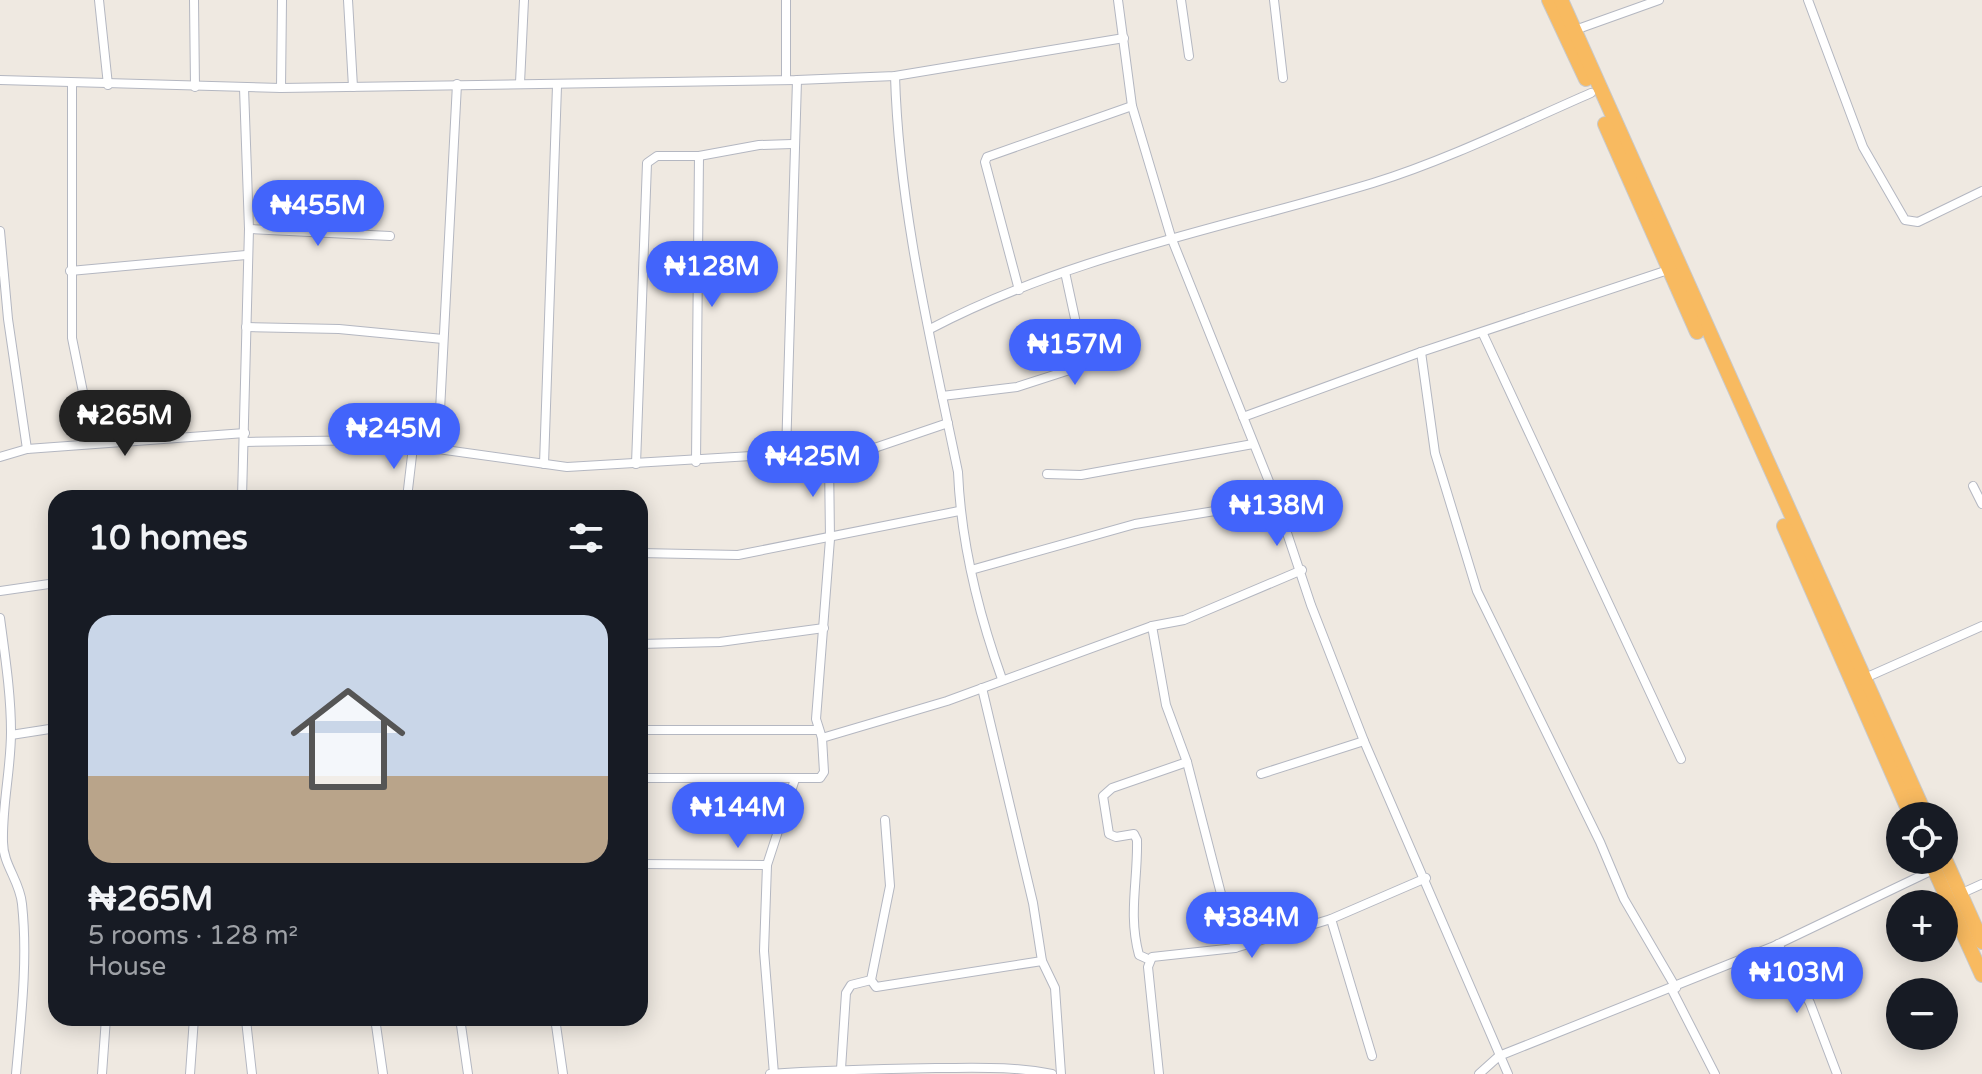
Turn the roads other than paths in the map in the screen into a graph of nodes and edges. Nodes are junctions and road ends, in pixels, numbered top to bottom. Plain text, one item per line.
1 (99, 0) edge
2 (194, 0) edge
3 (282, 0) edge
4 (348, 0) edge
5 (524, 0) edge
6 (786, 0) edge
7 (1118, 0) edge
8 (1181, 0) edge
9 (1274, 0) edge
10 (1549, 0) edge
11 (1561, 0) edge
12 (1659, 0) edge
13 (1808, 0) edge
14 (1575, 30) junction
15 (1124, 38) junction
16 (1189, 56) dead end
17 (895, 76) junction
18 (786, 78) junction
19 (1283, 78) dead end
20 (0, 80) edge
21 (797, 80) junction
22 (520, 83) junction
23 (72, 84) junction
24 (457, 84) junction
25 (108, 85) junction
26 (557, 86) junction
27 (195, 87) junction
28 (353, 87) junction
29 (244, 88) junction
30 (281, 88) junction
31 (1591, 93) junction
32 (1132, 106) junction
33 (792, 144) junction
34 (699, 156) junction
35 (1982, 191) edge
36 (249, 229) junction
37 (0, 231) edge
38 (390, 236) dead end
39 (1171, 237) junction
40 (246, 255) junction
41 (1668, 270) junction
42 (70, 271) junction
43 (1065, 272) junction
44 (1019, 290) junction
45 (246, 327) junction
46 (930, 329) junction
47 (1483, 334) junction
48 (443, 339) junction
49 (1421, 352) junction
50 (83, 392) dead end
51 (942, 396) junction
52 (1243, 417) junction
53 (948, 423) junction
54 (245, 438) junction
55 (1253, 444) junction
56 (413, 447) junction
57 (27, 449) junction
58 (438, 449) junction
59 (786, 454) junction
60 (0, 457) edge
61 (829, 459) junction
62 (696, 462) junction
63 (544, 464) junction
64 (636, 464) junction
65 (1047, 474) dead end
66 (1973, 486) dead end
67 (242, 490) edge
68 (408, 490) edge
69 (1274, 494) junction
70 (1982, 504) edge
71 (959, 511) junction
72 (830, 539) junction
73 (648, 553) edge
74 (971, 570) junction
75 (1302, 570) junction
76 (48, 584) edge
77 (0, 591) edge
78 (0, 618) edge
79 (1152, 626) junction
80 (1982, 626) edge
81 (824, 628) junction
82 (648, 644) edge
83 (1865, 678) junction
84 (1002, 679) junction
85 (982, 688) junction
86 (48, 729) edge
87 (648, 730) edge
88 (820, 734) junction
89 (11, 735) junction
90 (1364, 741) junction
91 (1681, 759) dead end
92 (1187, 762) junction
93 (1261, 774) dead end
94 (648, 778) edge
95 (795, 779) junction
96 (1905, 802) edge
97 (1920, 802) edge
98 (885, 820) dead end
99 (648, 864) edge
100 (767, 865) junction
101 (1915, 874) edge
102 (1944, 874) edge
103 (1947, 874) edge
104 (1426, 878) junction
105 (1982, 884) edge
106 (1960, 894) junction
107 (1331, 919) junction
108 (1982, 942) edge
109 (1778, 944) junction
110 (1235, 948) junction
111 (1150, 960) junction
112 (1042, 961) junction
113 (1982, 975) edge
114 (871, 980) junction
115 (1674, 989) junction
116 (105, 1026) edge
117 (193, 1026) edge
118 (247, 1026) edge
119 (376, 1026) edge
120 (461, 1026) edge
121 (556, 1026) edge
122 (1372, 1056) dead end
123 (1499, 1056) junction
124 (841, 1069) junction
125 (866, 1071) edge
126 (964, 1071) edge
127 (808, 1073) edge
128 (16, 1074) edge
129 (102, 1074) edge
130 (190, 1074) edge
131 (252, 1074) edge
132 (383, 1074) edge
133 (468, 1074) edge
134 (563, 1074) edge
135 (772, 1074) edge
136 (1052, 1074) edge
137 (1061, 1074) edge
138 (1159, 1074) edge
139 (1479, 1074) edge
140 (1508, 1074) edge
141 (1715, 1074) edge
142 (1837, 1074) edge

1 - 25 street
2 - 27 street
3 - 30 street
4 - 28 street
5 - 22 street
6 - 18 street
7 - 15 street
8 - 16 street
9 - 19 street
10 - 31 highway
11 - 14 highway
12 - 14 street
13 - 35 street
14 - 83 highway
15 - 17 street
15 - 32 street
17 - 21 street
17 - 46 street
18 - 21 street
18 - 26 street
20 - 23 street
21 - 33 street
22 - 24 street
22 - 26 street
23 - 25 street
23 - 42 street
24 - 28 street
24 - 48 street
25 - 27 street
26 - 63 street
27 - 29 street
28 - 30 street
29 - 30 street
29 - 36 street
31 - 39 street
31 - 41 highway
32 - 39 street
32 - 44 street
33 - 34 street
33 - 59 street
34 - 62 street
34 - 64 street
36 - 38 street
36 - 40 street
37 - 57 street
39 - 43 street
39 - 52 street
40 - 42 street
40 - 45 street
41 - 47 street
41 - 96 highway
42 - 50 street
43 - 44 street
43 - 51 street
44 - 46 street
45 - 48 street
45 - 54 street
46 - 51 street
47 - 49 street
47 - 91 street
48 - 58 street
49 - 52 street
49 - 115 street
51 - 53 street
52 - 55 street
53 - 61 street
53 - 71 street
54 - 56 street
54 - 57 street
54 - 67 street
55 - 65 street
55 - 69 street
56 - 58 street
56 - 68 street
57 - 60 street
58 - 63 street
59 - 61 street
59 - 62 street
61 - 72 street
62 - 64 street
63 - 64 street
66 - 70 street
69 - 74 street
69 - 75 street
71 - 72 street
71 - 74 street
72 - 73 street
72 - 81 street
74 - 84 street
75 - 79 street
75 - 90 street
76 - 77 street
78 - 89 street
79 - 84 street
79 - 92 street
80 - 83 street
81 - 82 street
81 - 88 street
83 - 97 highway
84 - 85 street
85 - 88 street
85 - 112 street
86 - 89 street
87 - 88 street
88 - 95 street
89 - 128 street
90 - 93 street
90 - 104 street
92 - 110 street
92 - 111 street
94 - 95 street
95 - 100 street
98 - 114 street
99 - 100 street
100 - 135 street
101 - 109 street
102 - 113 highway
103 - 106 highway
104 - 107 street
104 - 123 street
105 - 106 street
106 - 108 highway
107 - 110 street
107 - 122 street
109 - 115 street
109 - 142 street
110 - 111 street
111 - 138 street
112 - 114 street
112 - 137 street
114 - 124 street
115 - 123 street
115 - 141 street
116 - 129 street
117 - 130 street
118 - 131 street
119 - 132 street
120 - 133 street
121 - 134 street
123 - 139 street
123 - 140 street
124 - 125 street
124 - 127 street
125 - 126 street
126 - 136 street
127 - 135 street

